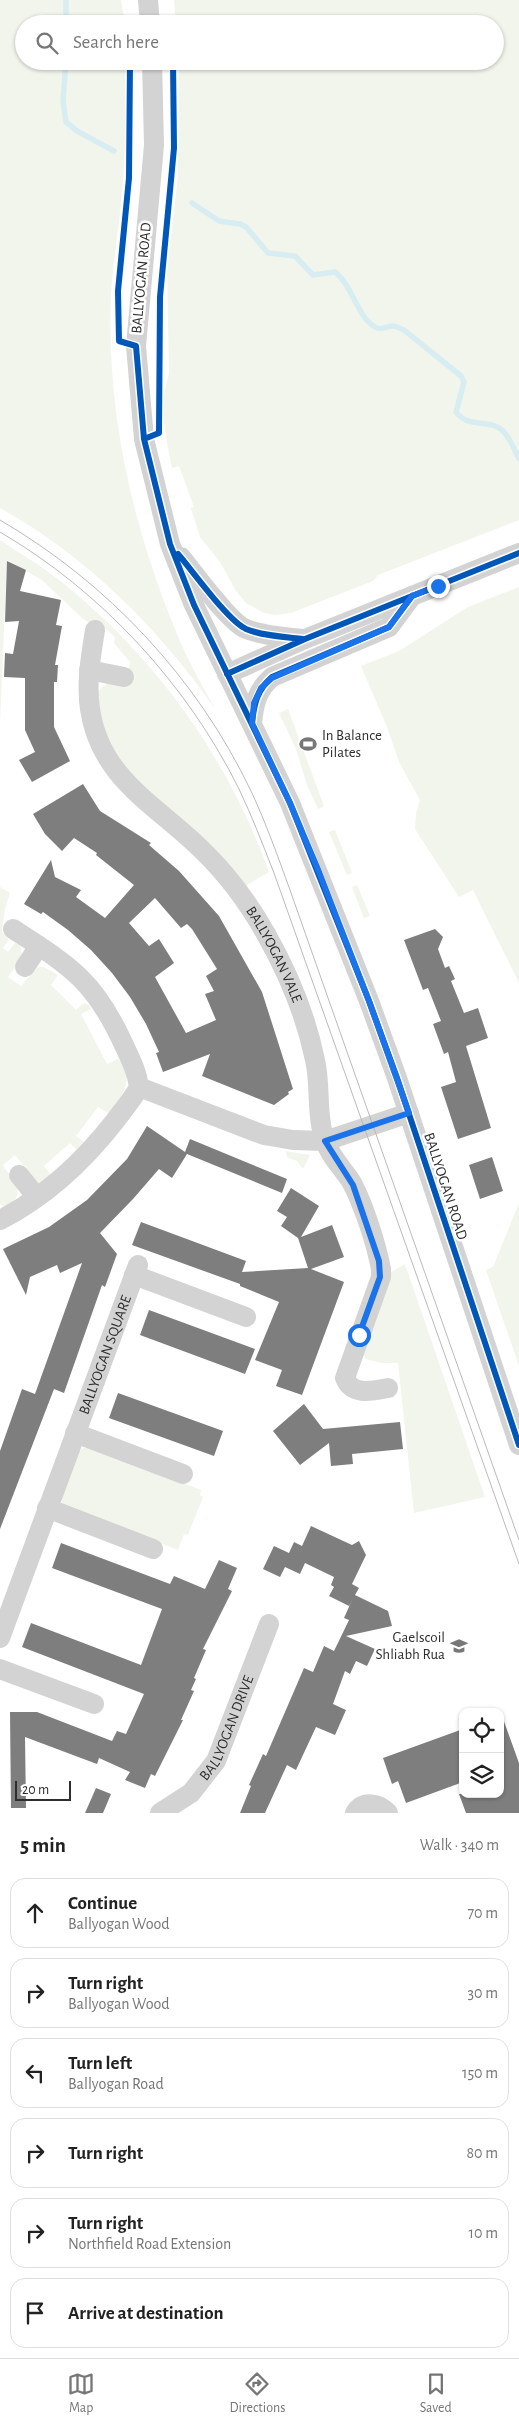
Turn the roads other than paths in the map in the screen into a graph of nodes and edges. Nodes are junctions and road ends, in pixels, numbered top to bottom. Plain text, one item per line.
1 (148, 0) edge
2 (149, 15) edge
3 (152, 70) edge
4 (170, 544) junction
5 (519, 553) edge
6 (412, 596) junction
7 (95, 630) dead end
8 (305, 640) junction
9 (89, 670) junction
10 (227, 674) junction
11 (124, 676) dead end
12 (252, 723) junction
13 (13, 929) dead end
14 (39, 946) junction
15 (25, 967) dead end
16 (139, 1087) junction
17 (409, 1113) junction
18 (325, 1141) junction
19 (19, 1175) dead end
20 (36, 1196) junction
21 (0, 1220) edge
22 (246, 1317) dead end
23 (388, 1388) dead end
24 (75, 1433) junction
25 (519, 1445) edge
26 (183, 1474) dead end
27 (48, 1508) junction
28 (153, 1549) dead end
29 (269, 1624) dead end
30 (0, 1638) edge
31 (0, 1669) edge
32 (94, 1704) dead end
33 (160, 1813) edge
34 (355, 1813) edge
35 (388, 1813) edge

1 - 2 street
3 - 4 street, BALLYOGAN ROAD
4 - 8 street
4 - 10 street, BALLYOGAN ROAD
5 - 6 street
6 - 8 street
6 - 12 street
7 - 9 street, BALLYOGAN VALE
8 - 10 street
9 - 11 street
9 - 18 street, BALLYOGAN VALE
10 - 12 street, BALLYOGAN ROAD
12 - 17 street, BALLYOGAN ROAD
13 - 14 street
14 - 15 street
14 - 16 street
16 - 18 street
16 - 20 street
17 - 18 street
17 - 25 street, BALLYOGAN ROAD
18 - 23 street, BALLYOGAN VALE
19 - 20 street
20 - 21 street
22 - 24 street, BALLYOGAN SQUARE
24 - 26 street, BALLYOGAN SQUARE
24 - 27 street, BALLYOGAN SQUARE
27 - 28 street
27 - 30 street, BALLYOGAN SQUARE
29 - 33 street, BALLYOGAN DRIVE
31 - 32 street
34 - 35 street

